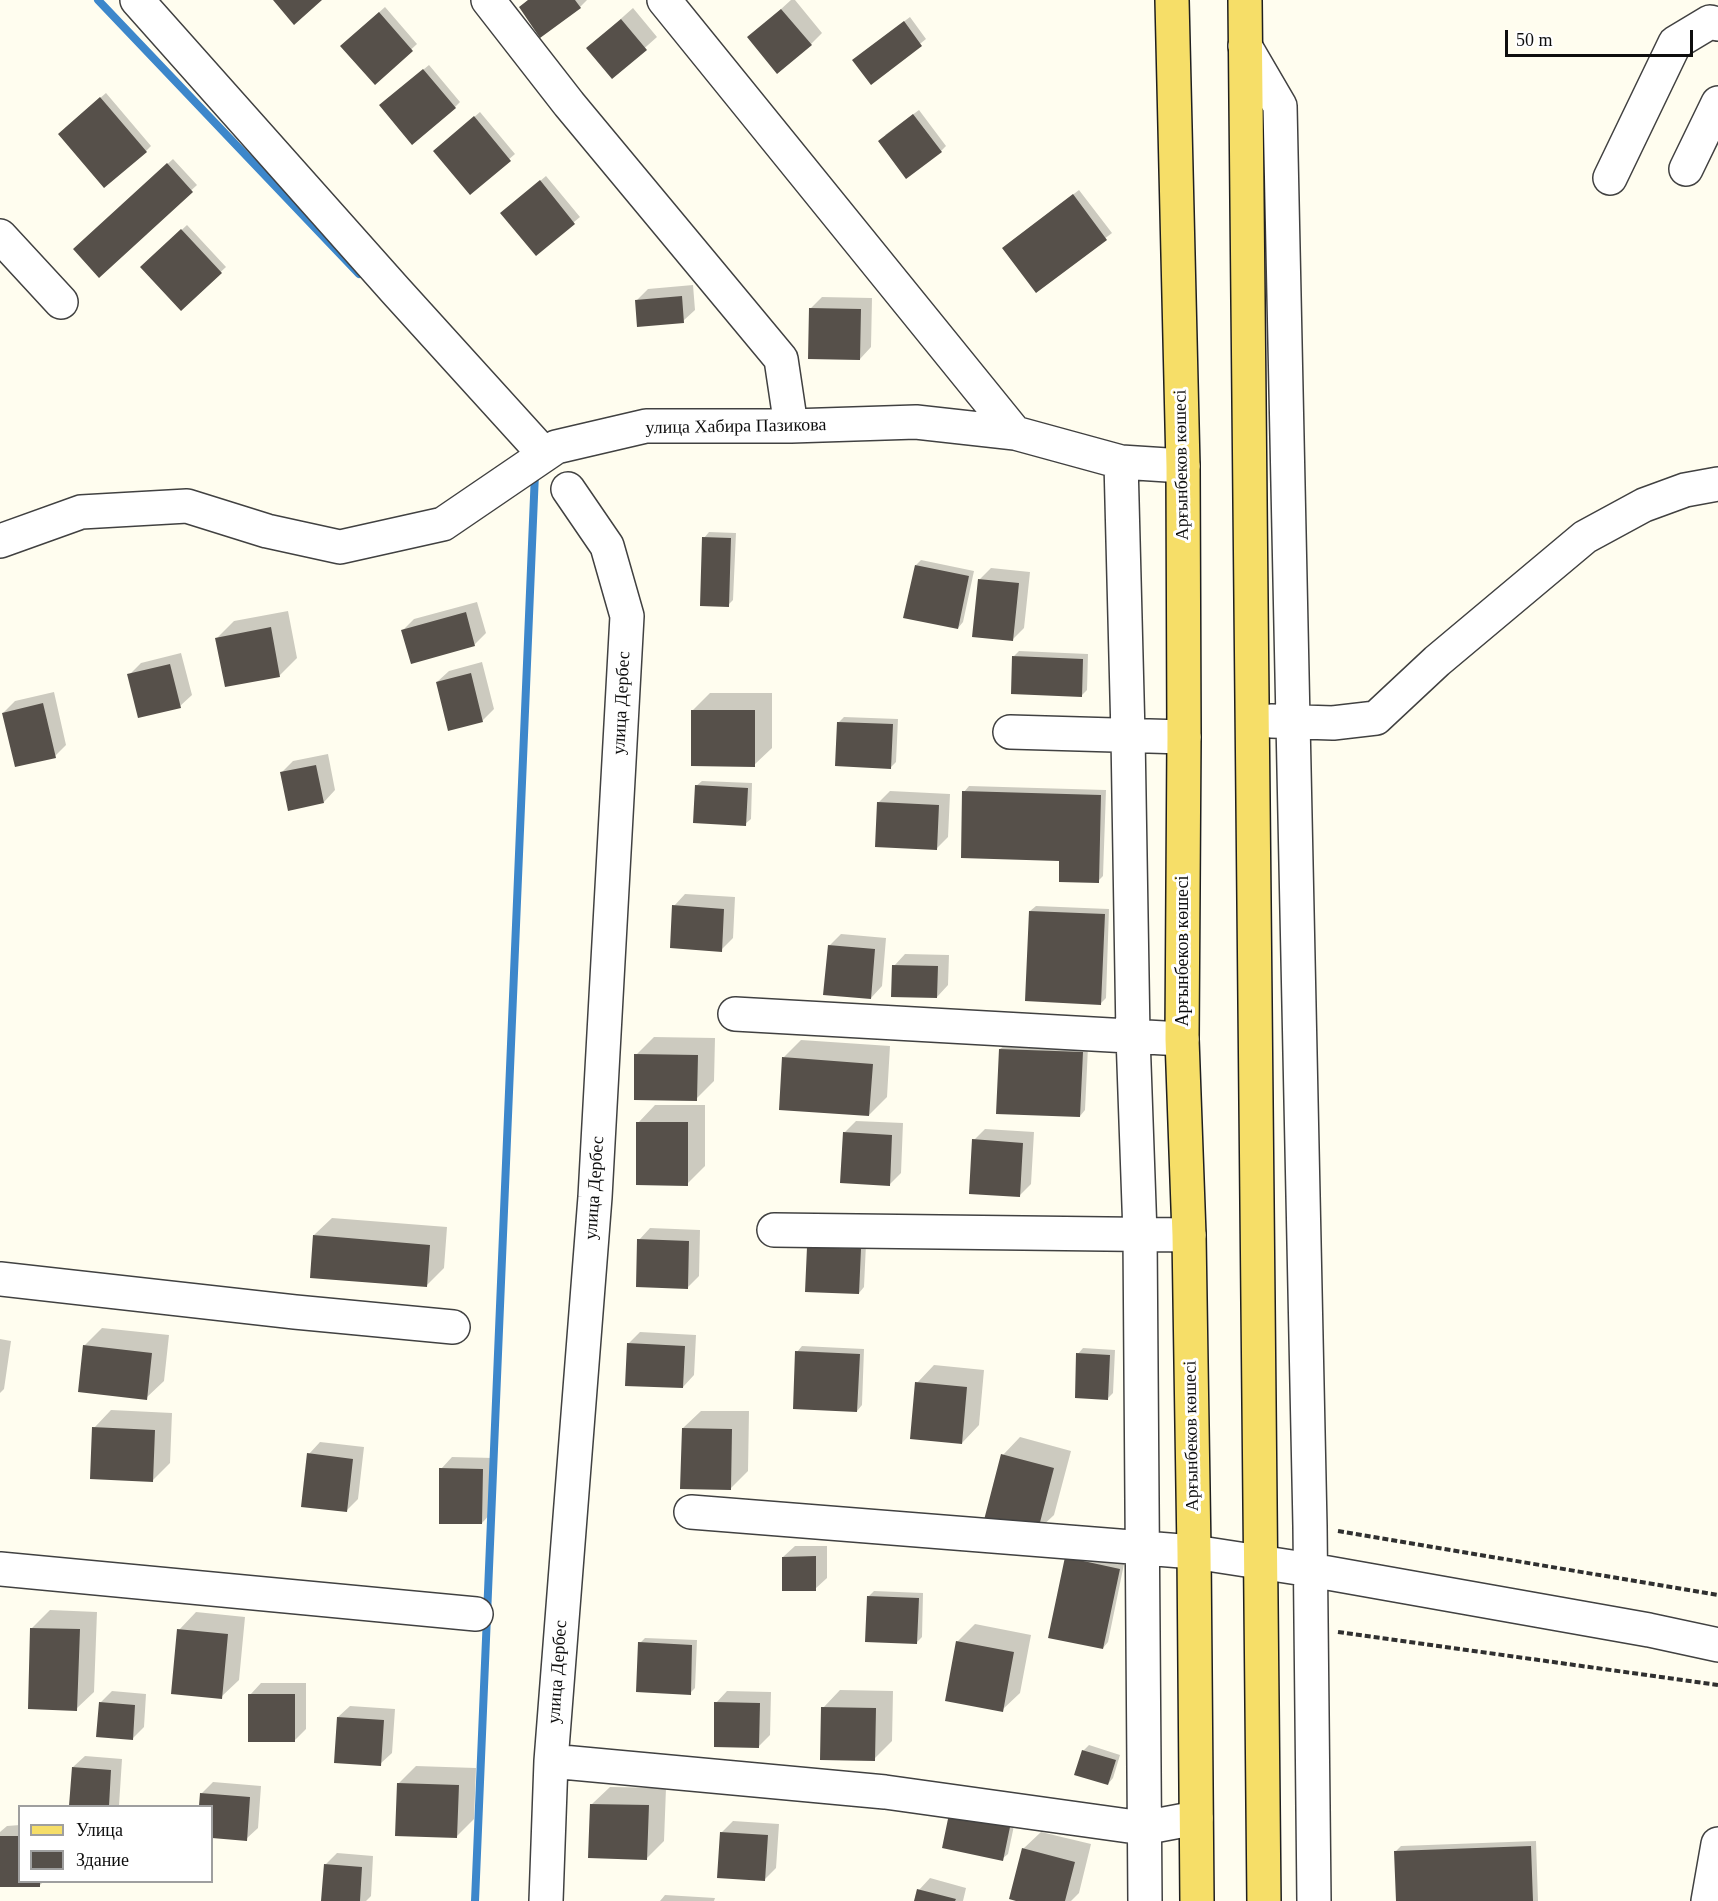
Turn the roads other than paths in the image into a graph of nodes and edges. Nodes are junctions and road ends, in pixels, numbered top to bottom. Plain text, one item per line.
1 (137, 0) edge
2 (488, 0) edge
3 (664, 0) edge
4 (1172, 0) edge
5 (1245, 0) edge
6 (1718, 24) edge
7 (1245, 46) junction
8 (1718, 103) edge
9 (1686, 170) dead end
10 (1610, 178) dead end
11 (0, 236) edge
12 (62, 302) dead end
13 (791, 426) junction
14 (1015, 433) junction
15 (544, 454) junction
16 (1121, 462) junction
17 (1182, 466) junction
18 (1718, 484) edge
19 (568, 489) dead end
20 (0, 541) edge
21 (1252, 720) junction
22 (1292, 722) junction
23 (1010, 732) dead end
24 (1128, 735) junction
25 (1184, 736) junction
26 (735, 1014) dead end
27 (1133, 1036) junction
28 (1182, 1039) junction
29 (774, 1230) dead end
30 (1140, 1234) junction
31 (1189, 1235) junction
32 (0, 1279) edge
33 (453, 1327) dead end
34 (691, 1512) dead end
35 (1143, 1548) junction
36 (1194, 1552) junction
37 (1260, 1563) junction
38 (0, 1569) edge
39 (1311, 1570) junction
40 (476, 1614) dead end
41 (1718, 1645) edge
42 (552, 1761) junction
43 (1196, 1818) junction
44 (1143, 1828) junction
45 (1718, 1844) edge
46 (546, 1901) edge
47 (1145, 1901) edge
48 (1197, 1901) edge
49 (1264, 1901) edge
50 (1314, 1901) edge
51 (1708, 1901) edge

1 - 15 street
2 - 13 street
3 - 14 street
4 - 17 main road, Арғынбеков көшесі
5 - 7 main road
6 - 10 street
7 - 21 main road
7 - 22 street
8 - 9 street
11 - 12 street
13 - 14 street, улица Хабира Пазикова
13 - 15 street, улица Хабира Пазикова
14 - 16 street, улица Хабира Пазикова
15 - 20 street, улица Хабира Пазикова
16 - 17 street, улица Хабира Пазикова
16 - 24 street
17 - 25 main road, Арғынбеков көшесі
18 - 22 street
19 - 42 street, улица Дербес
21 - 22 street
21 - 37 main road
22 - 39 street
23 - 24 street
24 - 25 street
24 - 27 street
25 - 28 main road, Арғынбеков көшесі
26 - 27 street
27 - 28 street
27 - 30 street
28 - 31 main road, Арғынбеков көшесі
29 - 30 street
30 - 31 street
30 - 35 street
31 - 36 main road, Арғынбеков көшесі
32 - 33 street
34 - 35 street
35 - 36 street
35 - 44 street
36 - 37 street
36 - 43 main road, Арғынбеков көшесі
37 - 39 street
37 - 49 main road
38 - 40 street
39 - 41 street
39 - 50 street
42 - 44 street
42 - 46 street, улица Дербес
43 - 44 street
43 - 48 main road, Арғынбеков көшесі
44 - 47 street
45 - 51 street

